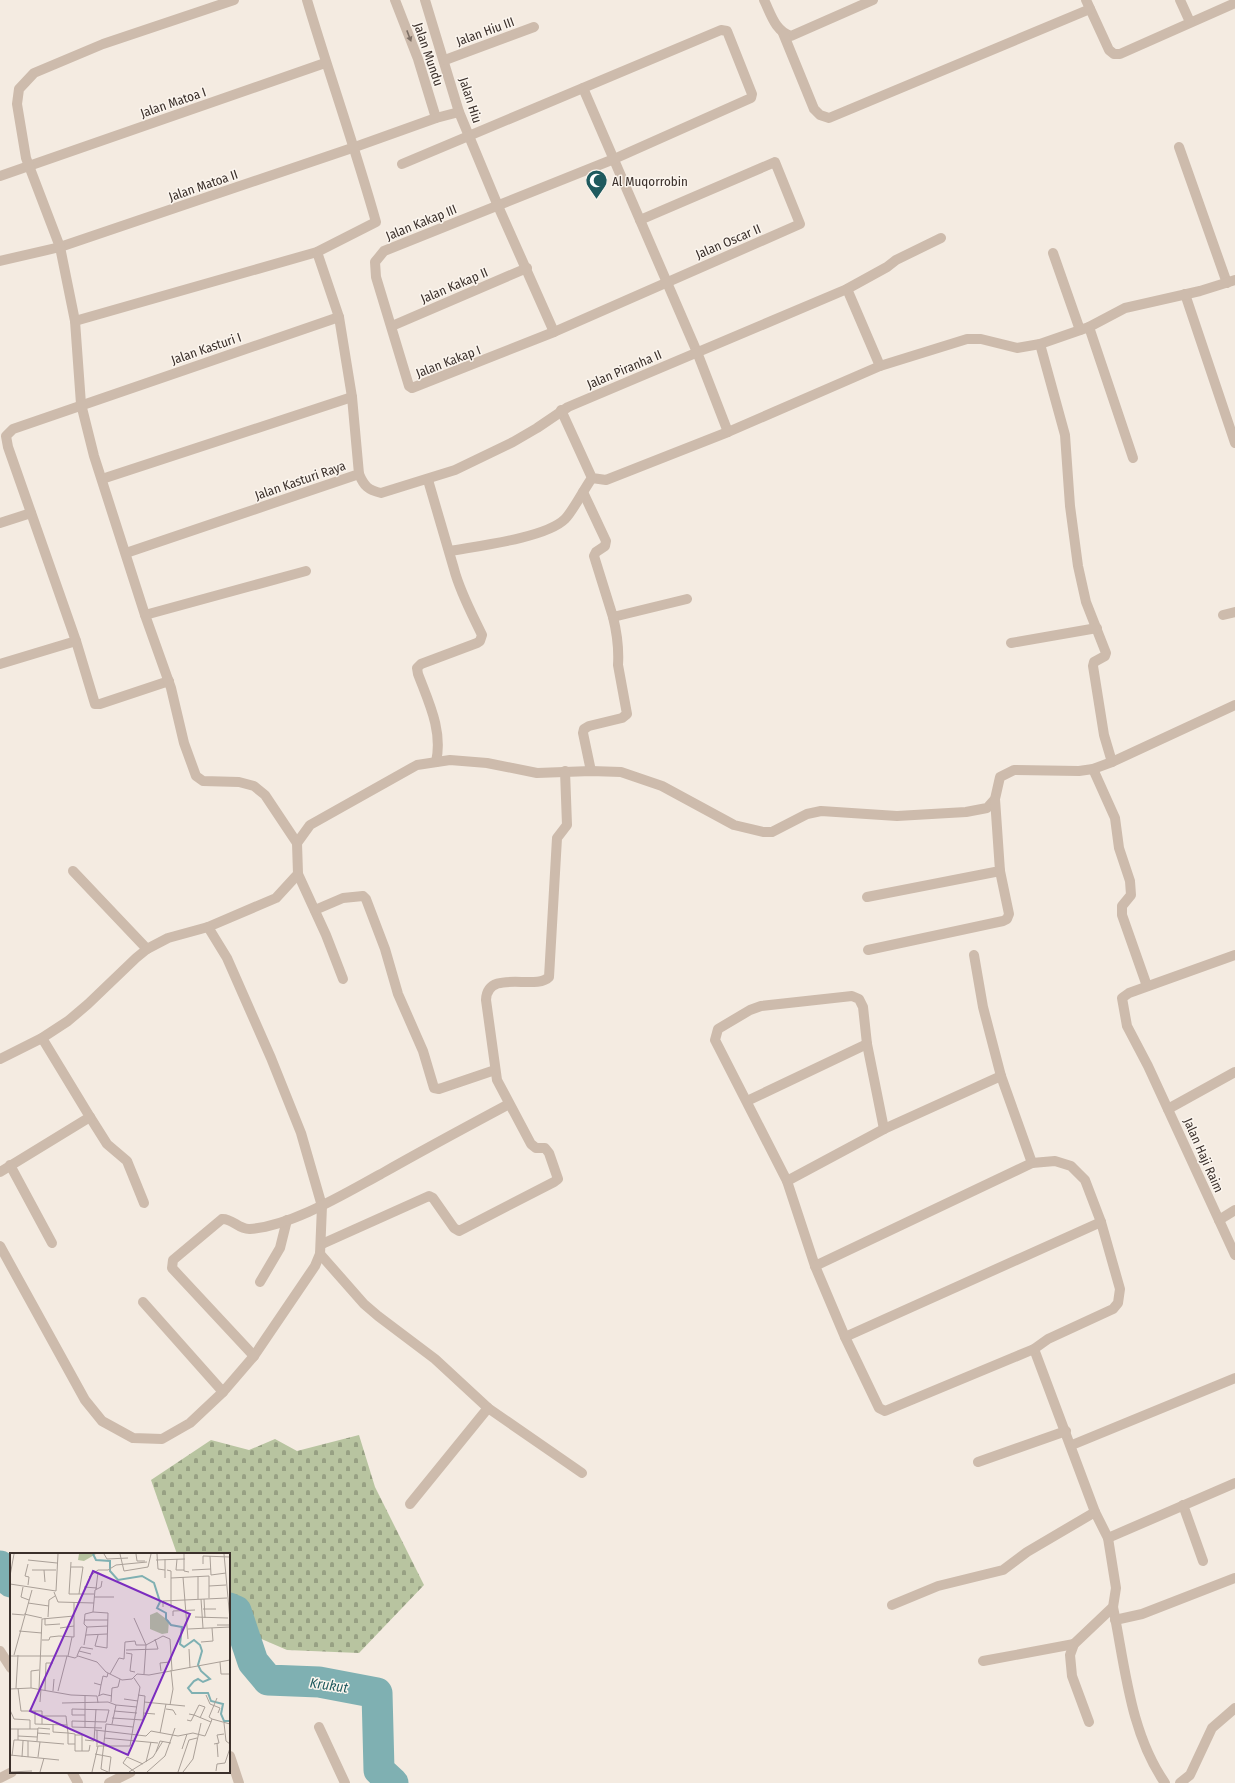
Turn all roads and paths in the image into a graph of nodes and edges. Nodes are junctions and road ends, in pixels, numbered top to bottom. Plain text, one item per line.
1 (234, 0) edge
2 (307, 0) edge
3 (395, 0) edge
4 (425, 0) edge
5 (764, 0) edge
6 (873, 0) edge
7 (1180, 0) edge
8 (1235, 3) edge
9 (1088, 5) edge
10 (1190, 22) junction
11 (534, 27) dead end
12 (783, 33) junction
13 (444, 60) junction
14 (325, 63) junction
15 (583, 88) junction
16 (459, 112) junction
17 (436, 118) junction
18 (469, 136) junction
19 (355, 147) junction
20 (1179, 147) dead end
21 (614, 159) junction
22 (402, 164) dead end
23 (29, 166) junction
24 (0, 176) edge
25 (498, 206) junction
26 (640, 220) junction
27 (941, 238) dead end
28 (60, 247) junction
29 (317, 252) junction
30 (1053, 253) dead end
31 (0, 261) edge
32 (527, 268) junction
33 (667, 282) junction
34 (1231, 282) edge
35 (847, 289) junction
36 (1184, 294) junction
37 (339, 317) junction
38 (75, 321) junction
39 (392, 326) junction
40 (1085, 328) junction
41 (554, 332) junction
42 (1040, 344) junction
43 (697, 352) junction
44 (880, 366) junction
45 (352, 397) junction
46 (81, 404) junction
47 (561, 410) junction
48 (728, 432) junction
49 (1235, 442) edge
50 (4, 448) edge
51 (1133, 458) dead end
52 (359, 474) junction
53 (592, 478) junction
54 (102, 480) junction
55 (428, 480) junction
56 (583, 492) junction
57 (31, 513) junction
58 (0, 523) edge
59 (450, 551) junction
60 (126, 553) junction
61 (306, 571) dead end
62 (687, 599) dead end
63 (1235, 612) edge
64 (145, 615) junction
65 (1223, 615) dead end
66 (613, 617) junction
67 (1096, 628) junction
68 (76, 640) junction
69 (1011, 643) dead end
70 (0, 664) edge
71 (169, 681) junction
72 (1235, 705) edge
73 (436, 762) junction
74 (1112, 762) junction
75 (1093, 769) junction
76 (591, 770) junction
77 (565, 771) junction
78 (994, 799) junction
79 (297, 843) junction
80 (73, 871) dead end
81 (1000, 871) junction
82 (298, 874) junction
83 (867, 897) dead end
84 (315, 910) junction
85 (208, 927) junction
86 (147, 949) junction
87 (868, 950) dead end
88 (974, 955) dead end
89 (1235, 955) edge
90 (343, 979) dead end
91 (1147, 986) junction
92 (42, 1038) junction
93 (867, 1044) junction
94 (0, 1059) edge
95 (495, 1070) junction
96 (1235, 1072) edge
97 (1001, 1076) junction
98 (747, 1101) junction
99 (508, 1104) junction
100 (1168, 1109) junction
101 (90, 1117) junction
102 (884, 1129) junction
103 (1032, 1163) junction
104 (10, 1165) junction
105 (0, 1172) edge
106 (788, 1181) junction
107 (144, 1203) dead end
108 (322, 1206) junction
109 (1235, 1210) edge
110 (287, 1220) junction
111 (1219, 1220) junction
112 (1101, 1222) junction
113 (52, 1244) dead end
114 (0, 1246) edge
115 (321, 1249) junction
116 (1235, 1255) edge
117 (815, 1266) junction
118 (260, 1282) dead end
119 (143, 1302) dead end
120 (845, 1337) junction
121 (1034, 1349) junction
122 (254, 1356) junction
123 (1235, 1378) edge
124 (224, 1392) junction
125 (488, 1408) junction
126 (1066, 1431) junction
127 (1072, 1445) junction
128 (978, 1462) dead end
129 (582, 1473) dead end
130 (1235, 1483) edge
131 (410, 1504) dead end
132 (1183, 1505) junction
133 (1095, 1512) junction
134 (1108, 1538) junction
135 (1203, 1561) dead end
136 (1235, 1578) edge
137 (892, 1605) dead end
138 (1113, 1607) junction
139 (1115, 1620) junction
140 (1074, 1644) junction
141 (0, 1651) edge
142 (983, 1661) dead end
143 (10, 1666) edge
144 (1235, 1708) edge
145 (1089, 1722) dead end
146 (319, 1727) dead end
147 (230, 1756) edge
148 (10, 1773) edge
149 (73, 1773) edge
150 (129, 1773) edge
151 (0, 1778) edge
152 (78, 1783) edge
153 (109, 1783) edge
154 (239, 1783) edge
155 (345, 1783) edge
156 (1165, 1783) edge
157 (1180, 1783) edge

1 - 23 street
2 - 14 street
3 -> 17 street, Jalan Mundu
4 - 13 street, Jalan Hiu
5 - 12 street
6 - 12 street
7 - 10 street
8 - 10 street
9 - 10 street
9 - 12 street
11 - 13 street, Jalan Hiu III
13 - 16 street, Jalan Hiu
14 - 19 street
14 - 23 street, Jalan Matoa I
15 - 18 street
15 - 21 street
15 - 21 street, Jalan Kakap III
16 - 17 street, Jalan Matoa II
16 - 18 street, Jalan Hiu
17 - 19 street, Jalan Matoa II
18 - 22 street
18 - 25 street, Jalan Hiu
19 - 28 street, Jalan Matoa II
19 - 29 street
20 - 34 street
21 - 25 street, Jalan Kakap III
21 - 26 street
23 - 24 street, Jalan Matoa I
23 - 28 street
25 - 32 street, Jalan Hiu
25 - 39 street, Jalan Kakap III
26 - 33 street
26 - 33 street, Jalan Oscar II
27 - 35 street, Jalan Piranha II
28 - 31 street, Jalan Matoa II
28 - 38 street
29 - 37 street, Jalan Kasturi Raya
29 - 38 street
30 - 40 street
32 - 39 street, Jalan Kakap II
32 - 41 street, Jalan Hiu
33 - 41 street, Jalan Oscar II
33 - 43 street
34 - 36 street
35 - 43 street, Jalan Piranha II
35 - 44 street
36 - 40 street
36 - 49 street
37 - 45 street, Jalan Kasturi Raya
37 - 46 street, Jalan Kasturi I
38 - 46 street
39 - 41 street, Jalan Kakap I
40 - 42 street
40 - 51 street
42 - 44 street
42 - 67 street
43 - 47 street, Jalan Piranha II
43 - 48 street
44 - 48 street
45 - 52 street, Jalan Kasturi Raya
45 - 54 street
46 - 50 street, Jalan Kasturi I
46 - 54 street
47 - 53 street
47 - 55 street, Jalan Piranha II
48 - 53 street
50 - 57 street
52 - 55 street, Jalan Piranha II
52 - 60 street, Jalan Kasturi Raya
53 - 56 street
54 - 60 street
55 - 59 street
56 - 59 street
56 - 66 street
57 - 58 street
57 - 68 street
59 - 73 street
60 - 64 street
61 - 64 street
62 - 66 street
63 - 65 street
64 - 71 street
66 - 76 street
67 - 69 street
67 - 74 street
68 - 70 street
68 - 71 street
71 - 79 street
72 - 74 street
73 - 77 street
73 - 79 street
74 - 75 street
75 - 78 street
75 - 91 street
76 - 77 street
76 - 78 street
77 - 95 street
78 - 81 street
79 - 82 street
80 - 86 street
81 - 83 street
81 - 87 street
82 - 84 street
82 - 85 street
84 - 90 street
84 - 95 street
85 - 86 street
85 - 108 street
86 - 92 street
88 - 97 street
89 - 91 street
91 - 100 street, Jalan Haji Raim
92 - 94 street
92 - 101 street
93 - 98 street
93 - 98 street
93 - 102 street
95 - 99 street
96 - 100 street
97 - 102 street
97 - 103 street
98 - 106 street
99 - 108 street
99 - 115 street
100 - 111 street, Jalan Haji Raim
101 - 104 street
101 - 107 street
102 - 106 street
103 - 112 street
103 - 117 street
104 - 105 street
104 - 113 street
106 - 117 street
108 - 110 street
108 - 115 street
109 - 111 street
110 - 118 street
110 - 122 street
111 - 116 street, Jalan Haji Raim
112 - 120 street
112 - 121 street
114 - 124 street
115 - 122 street
115 - 125 street
117 - 120 street
119 - 124 street
120 - 121 street
121 - 126 street
122 - 124 street
123 - 127 street
125 - 129 street
125 - 131 street
126 - 127 street
126 - 128 street
127 - 133 street
130 - 132 street
132 - 134 street
132 - 135 street
133 - 134 street
133 - 137 street
134 - 138 street
136 - 139 street
138 - 139 street
138 - 140 street
139 - 156 street
140 - 142 street
140 - 145 street
141 - 143 street
144 - 157 street
146 - 155 street
147 - 154 street
148 - 151 street
149 - 152 street
150 - 153 street

